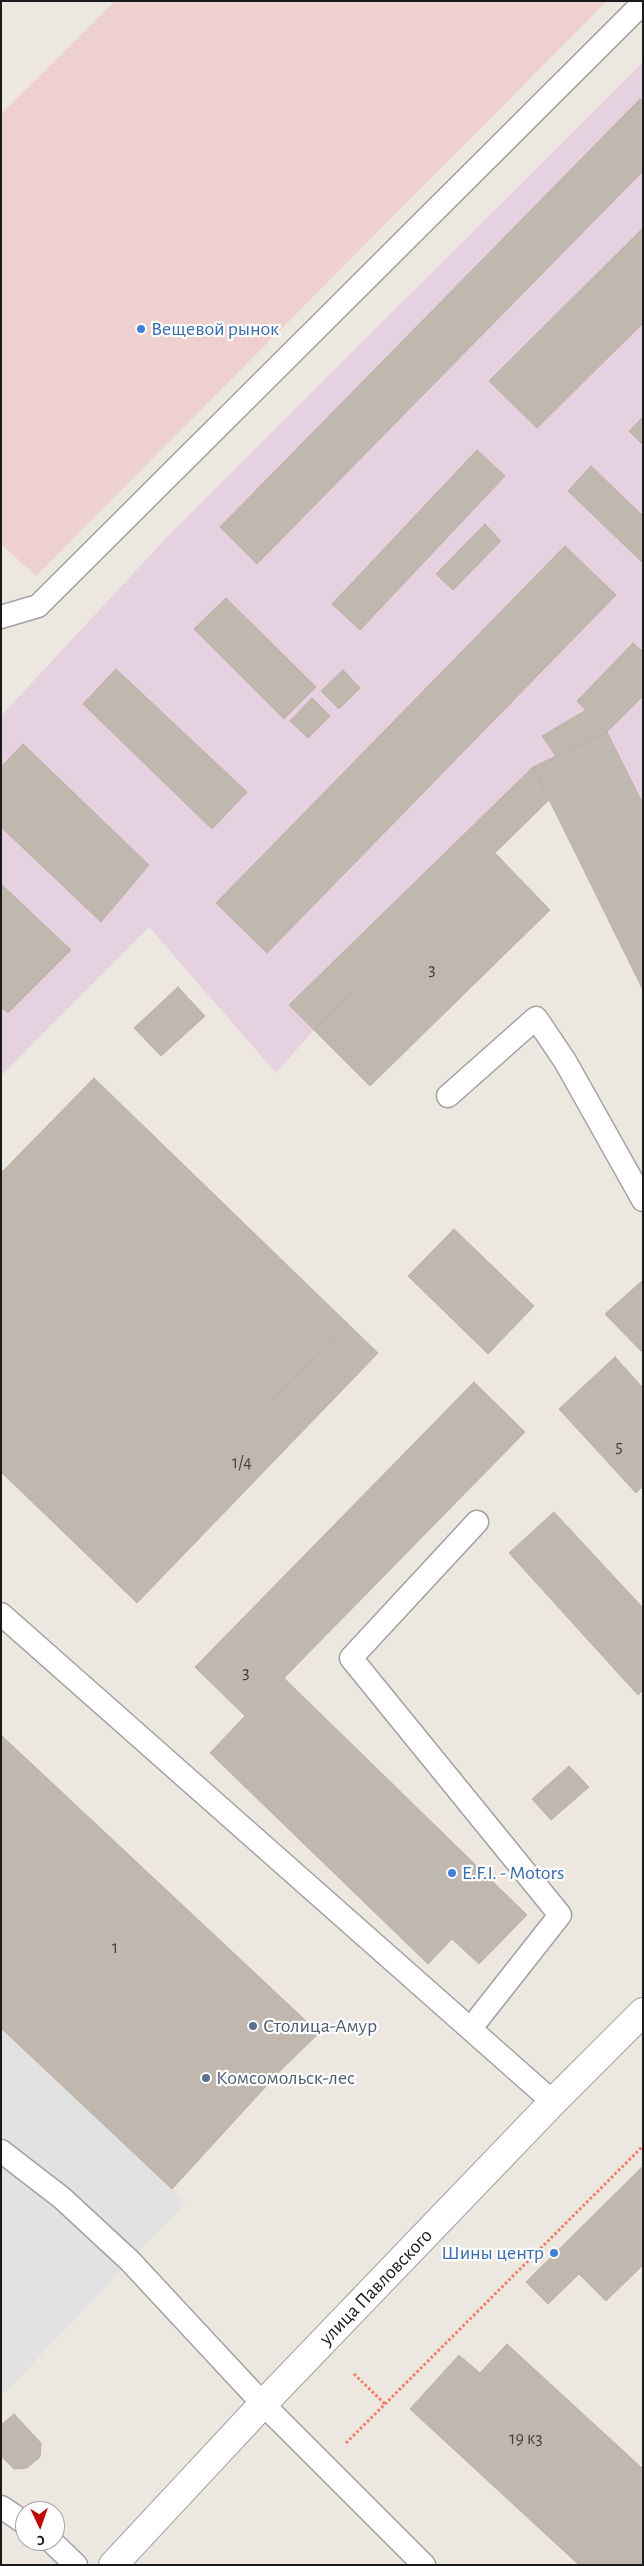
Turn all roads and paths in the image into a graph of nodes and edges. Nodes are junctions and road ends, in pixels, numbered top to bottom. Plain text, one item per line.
1 (643, 3) edge
2 (1, 617) edge
3 (448, 1096) dead end
4 (643, 1200) edge
5 (477, 1522) dead end
6 (1, 1614) edge
7 (643, 2012) edge
8 (471, 2028) junction
9 (553, 2102) junction
10 (643, 2146) edge
11 (1, 2150) edge
12 (354, 2374) dead end
13 (264, 2404) junction
14 (385, 2404) junction
15 (324, 2465) junction
16 (1, 2507) edge
17 (15, 2516) edge
18 (61, 2551) edge
19 (76, 2565) edge
20 (113, 2565) edge
21 (424, 2565) edge

1 - 2 lane
3 - 4 lane
5 - 8 lane
6 - 8 lane
7 - 9 street, улица Павловского
8 - 9 lane
9 - 13 street, улица Павловского
10 - 14 path
11 - 13 lane
12 - 14 path
13 - 15 lane
13 - 20 street, улица Павловского
14 - 15 path
15 - 21 lane
16 - 17 lane
18 - 19 lane

